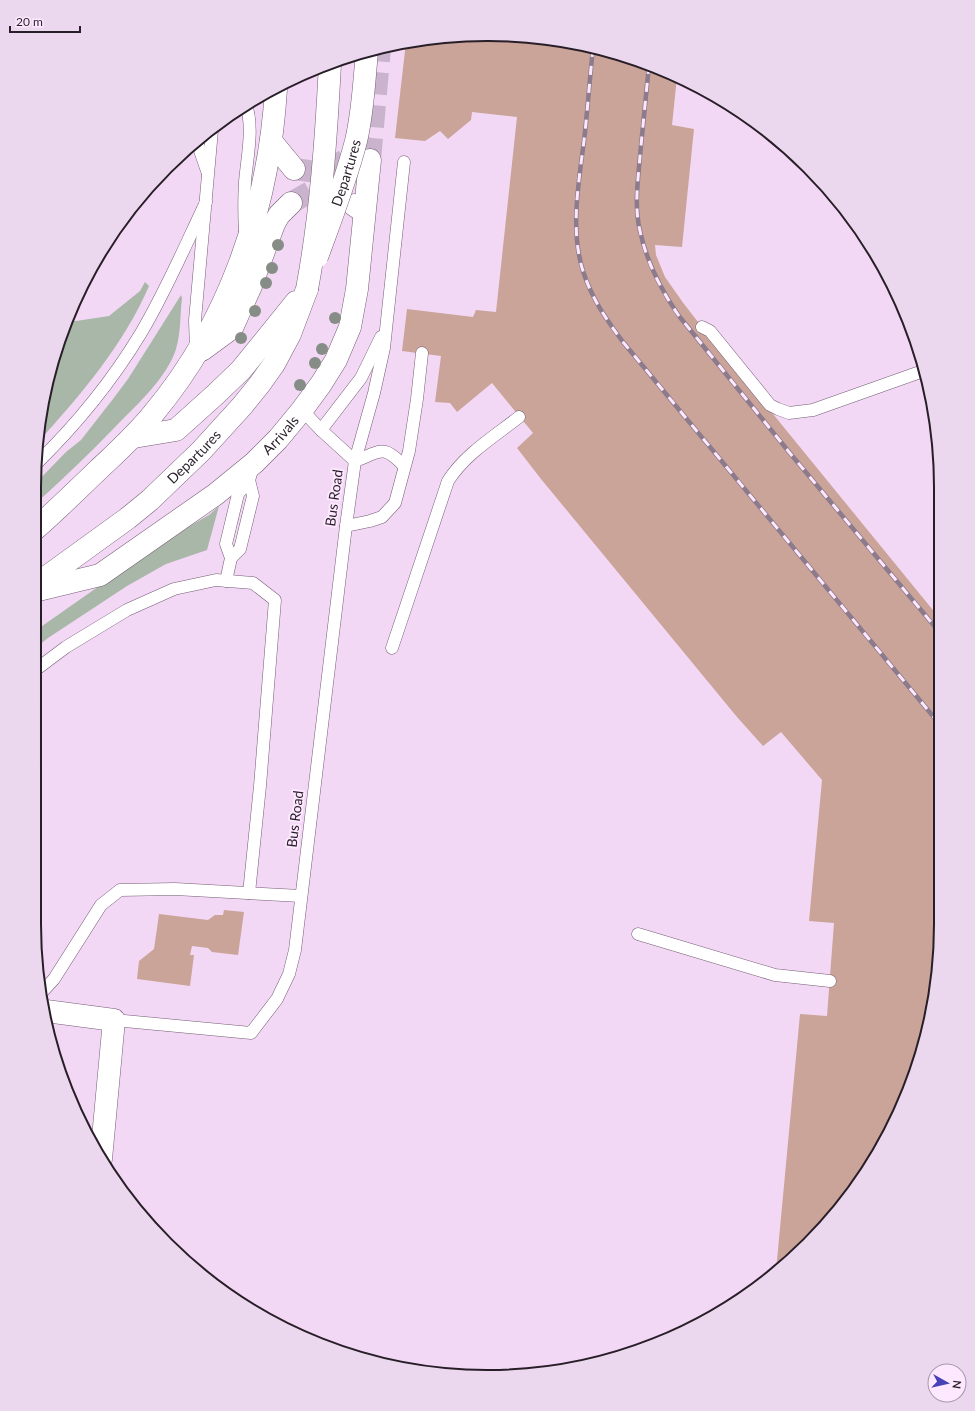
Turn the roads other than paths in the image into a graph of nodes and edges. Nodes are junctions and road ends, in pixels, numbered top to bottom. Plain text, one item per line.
1 (366, 58) edge
2 (330, 70) edge
3 (321, 74) edge
4 (275, 95) edge
5 (328, 96) junction
6 (248, 110) edge
7 (211, 137) edge
8 (271, 140) junction
9 (199, 147) edge
10 (370, 160) tunnel mouth
11 (404, 162) dead end
12 (294, 169) tunnel mouth
13 (208, 174) junction
14 (206, 202) junction
15 (291, 203) tunnel mouth
16 (246, 248) junction
17 (306, 288) junction
18 (387, 325) junction
19 (702, 327) dead end
20 (422, 353) dead end
21 (196, 355) junction
22 (919, 372) edge
23 (302, 410) junction
24 (519, 417) dead end
25 (321, 430) junction
26 (134, 437) junction
27 (42, 458) edge
28 (355, 461) junction
29 (404, 466) junction
30 (252, 472) junction
31 (41, 523) edge
32 (346, 526) junction
33 (41, 581) edge
34 (226, 581) junction
35 (41, 589) edge
36 (392, 648) dead end
37 (41, 667) edge
38 (250, 893) junction
39 (301, 896) junction
40 (638, 934) dead end
41 (830, 981) dead end
42 (46, 988) edge
43 (50, 1012) edge
44 (114, 1020) junction
45 (102, 1149) edge

1 - 17 main road, Departures, bridge
2 - 5 main road, Departures, bridge
3 - 5 main road, Departures
4 - 8 main road
5 - 17 main road, Departures, bridge
6 - 16 lane
7 - 13 lane
8 - 12 main road
8 - 16 main road
9 - 13 lane
10 - 23 main road, Arrivals
11 - 18 lane, Bus Road
13 - 14 lane
14 - 21 lane
14 - 27 lane
15 - 21 main road
16 - 21 main road
17 - 26 main road
17 - 33 main road, Departures
18 - 25 lane
18 - 28 lane, Bus Road
19 - 22 lane
20 - 29 lane
21 - 26 main road
23 - 25 lane
23 - 30 main road, Arrivals
24 - 36 lane
25 - 28 lane
26 - 31 main road
28 - 29 lane
28 - 32 lane, Bus Road
29 - 32 lane
30 - 34 lane
30 - 35 main road, Arrivals
32 - 39 lane, Bus Road
34 - 37 lane
34 - 38 lane
38 - 39 lane
38 - 42 lane
39 - 44 lane, Bus Road
40 - 41 lane
43 - 44 main road
44 - 45 main road

